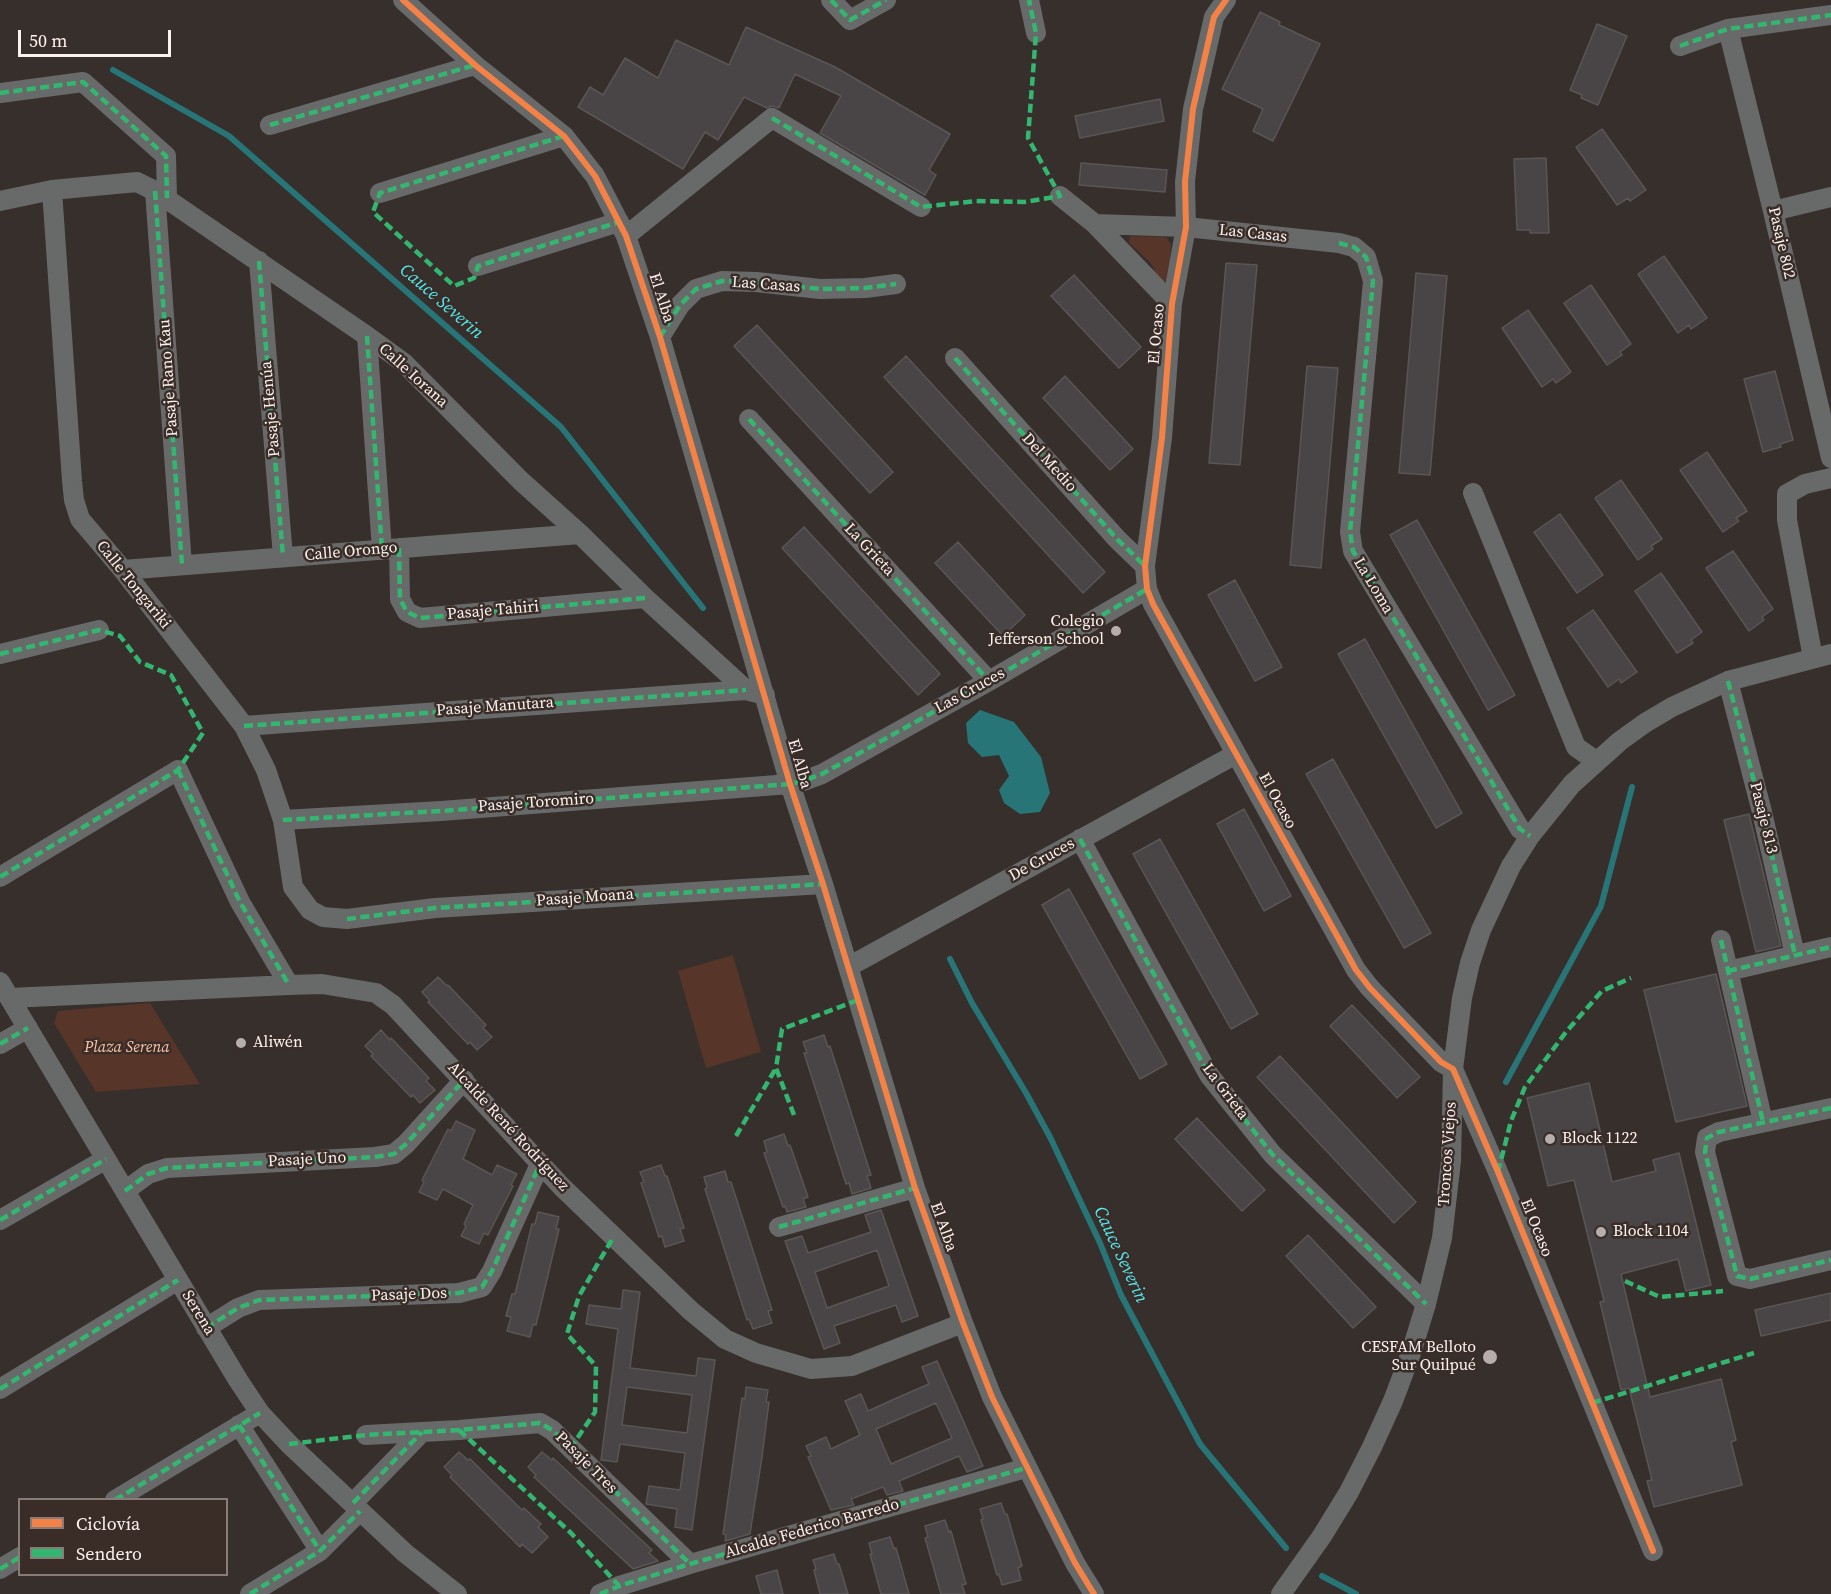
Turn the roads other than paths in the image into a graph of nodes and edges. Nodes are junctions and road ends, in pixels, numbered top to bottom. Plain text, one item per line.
1 (403, 0) edge
2 (831, 0) edge
3 (886, 0) edge
4 (1029, 0) edge
5 (1226, 0) edge
6 (1828, 0) edge
7 (1831, 14) edge
8 (1728, 29) junction
9 (1036, 33) dead end
10 (1680, 46) dead end
11 (475, 65) junction
12 (0, 93) edge
13 (270, 124) dead end
14 (564, 136) junction
15 (52, 190) junction
16 (380, 193) dead end
17 (161, 195) junction
18 (1060, 196) dead end
19 (1831, 197) edge
20 (0, 201) edge
21 (921, 207) dead end
22 (1773, 211) junction
23 (1095, 224) junction
24 (1186, 228) junction
25 (623, 229) junction
26 (1339, 243) joint
27 (259, 261) junction
28 (478, 266) dead end
29 (896, 284) dead end
30 (1172, 304) junction
31 (367, 336) junction
32 (660, 337) junction
33 (955, 358) dead end
34 (749, 419) dead end
35 (1831, 458) edge
36 (1831, 478) edge
37 (1473, 493) dead end
38 (580, 534) junction
39 (390, 549) junction
40 (283, 557) junction
41 (182, 566) junction
42 (1145, 566) junction
43 (123, 570) junction
44 (1147, 589) junction
45 (645, 598) junction
46 (99, 630) dead end
47 (0, 654) edge
48 (1822, 656) edge
49 (989, 681) junction
50 (1728, 681) junction
51 (755, 692) junction
52 (244, 726) junction
53 (1236, 754) junction
54 (1596, 761) junction
55 (789, 784) junction
56 (283, 819) junction
57 (1530, 836) junction
58 (1080, 839) junction
59 (0, 877) edge
60 (823, 884) junction
61 (347, 919) joint
62 (1721, 940) dead end
63 (1831, 947) edge
64 (1795, 955) junction
65 (848, 968) junction
66 (1728, 971) junction
67 (290, 985) junction
68 (5, 990) edge
69 (27, 1028) junction
70 (0, 1044) edge
71 (1453, 1069) junction
72 (464, 1080) junction
73 (1831, 1108) edge
74 (1763, 1122) junction
75 (106, 1159) junction
76 (540, 1164) junction
77 (915, 1188) junction
78 (125, 1191) junction
79 (0, 1220) edge
80 (779, 1227) dead end
81 (1831, 1260) edge
82 (178, 1280) junction
83 (1426, 1304) junction
84 (963, 1323) junction
85 (207, 1328) junction
86 (0, 1389) edge
87 (260, 1413) junction
88 (239, 1425) junction
89 (422, 1432) junction
90 (366, 1435) dead end
91 (1026, 1468) junction
92 (119, 1498) edge
93 (356, 1507) junction
94 (320, 1551) junction
95 (1653, 1551) dead end
96 (18, 1558) edge
97 (690, 1564) junction
98 (0, 1569) edge
99 (250, 1594) edge
100 (457, 1594) edge
101 (600, 1594) edge
102 (1094, 1594) edge
103 (1281, 1594) edge

1 - 11 street, El Alba
2 - 3 street
4 - 9 street
5 - 24 street, El Ocaso
6 - 7 street
7 - 8 street
8 - 10 street
8 - 22 street, Pasaje 802
11 - 13 street
11 - 14 street, El Alba
12 - 17 street, Pasaje Rano Kau
14 - 16 street
14 - 25 street, El Alba
15 - 17 street, Calle Iorana
15 - 20 street, Calle Iorana
15 - 43 street, Calle Tongariki
17 - 27 street, Calle Iorana
17 - 41 street, Pasaje Rano Kau
18 - 23 street
19 - 22 street
21 - 25 street
22 - 35 street, Pasaje 802
23 - 24 street, Las Casas
23 - 30 street
24 - 26 street, Las Casas
24 - 30 street, El Ocaso
25 - 28 street
25 - 32 street, El Alba
26 - 57 street, La Loma
27 - 31 street, Calle Iorana
27 - 40 street, Pasaje Henúa
29 - 32 street, Las Casas
30 - 42 street, El Ocaso
31 - 38 street, Calle Iorana
31 - 39 street, Pasaje Tahiri
32 - 51 street, El Alba
33 - 42 street, Del Medio
34 - 49 street, La Grieta
36 - 48 street
37 - 54 street
38 - 39 street, Calle Orongo
38 - 45 street, Calle Iorana
39 - 40 street, Calle Orongo
39 - 45 street, Pasaje Tahiri
40 - 41 street, Calle Orongo
41 - 43 street, Calle Orongo
42 - 44 street, El Ocaso
43 - 52 street, Calle Tongariki
44 - 49 street, Las Cruces
44 - 53 street, El Ocaso
45 - 51 street, Calle Iorana
46 - 47 street
48 - 50 street, Troncos Viejos
49 - 55 street, Las Cruces
50 - 54 street, Troncos Viejos
50 - 64 street, Pasaje 813
51 - 52 street, Pasaje Manutara
51 - 55 street, El Alba
52 - 56 street, Calle Tongariki
53 - 58 street, De Cruces
53 - 71 street, El Ocaso
54 - 57 street, Troncos Viejos
55 - 56 street, Pasaje Toromiro
55 - 60 street, El Alba
56 - 61 street, Calle Tongariki
57 - 71 street, Troncos Viejos
58 - 65 street, De Cruces
58 - 83 street, La Grieta
59 - 67 street
60 - 61 street, Pasaje Moana
60 - 65 street, El Alba
62 - 66 street
63 - 64 street
64 - 66 street
65 - 77 street, El Alba
66 - 74 street
67 - 68 street, Alcalde René Rodríguez
67 - 72 street, Alcalde René Rodríguez
68 - 69 street, Serena
69 - 70 street
69 - 75 street, Serena
71 - 83 street, Troncos Viejos
71 - 95 street, El Ocaso
72 - 76 street, Alcalde René Rodríguez
72 - 78 street, Pasaje Uno
73 - 74 street
74 - 81 street
75 - 78 street, Serena
75 - 79 street
76 - 84 street, Alcalde René Rodríguez
76 - 85 street, Pasaje Dos
77 - 80 street
77 - 84 street, El Alba
78 - 82 street, Serena
82 - 85 street, Serena
82 - 86 street
83 - 103 street, Troncos Viejos
84 - 91 street, El Alba
85 - 87 street, Serena
87 - 88 street
87 - 93 street, Serena
88 - 92 street
88 - 94 street
89 - 90 street, Pasaje Tres
89 - 93 street
89 - 97 street, Pasaje Tres
91 - 97 street, Alcalde Federico Barredo
91 - 102 street, El Alba
93 - 94 street
93 - 100 street, Serena
94 - 99 street
96 - 98 street
97 - 101 street, Alcalde Federico Barredo

